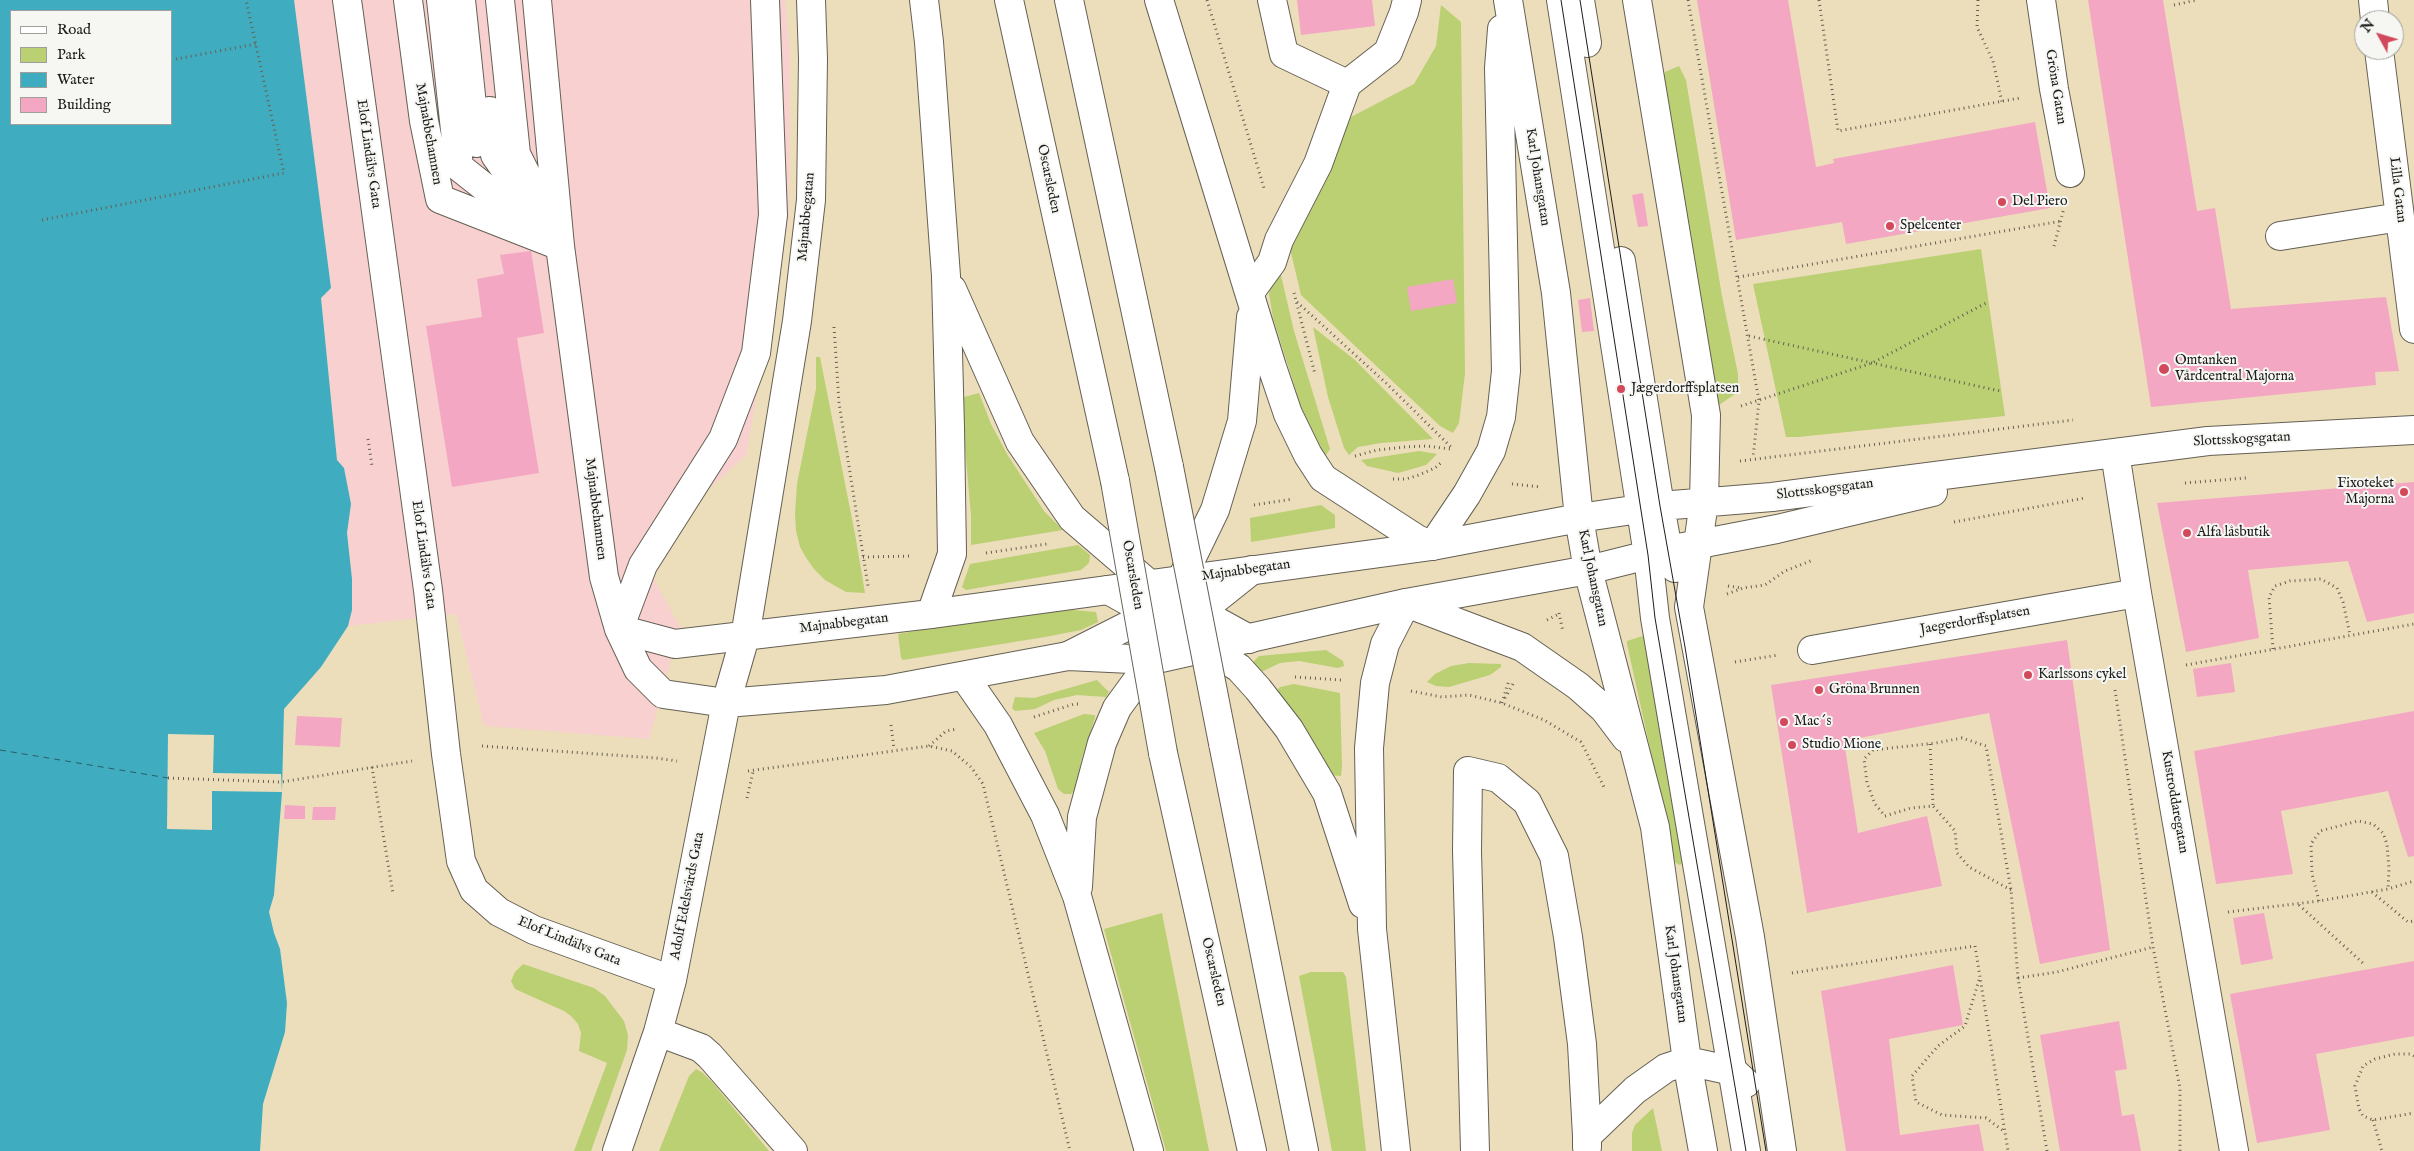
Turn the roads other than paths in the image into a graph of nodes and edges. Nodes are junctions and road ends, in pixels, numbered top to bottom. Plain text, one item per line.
1 (347, 0) edge
2 (408, 0) edge
3 (424, 0) edge
4 (441, 0) edge
5 (461, 0) edge
6 (478, 0) edge
7 (500, 0) edge
8 (537, 0) edge
9 (765, 0) edge
10 (811, 0) edge
11 (924, 0) edge
12 (1009, 0) edge
13 (1069, 0) edge
14 (1159, 0) edge
15 (1272, 0) edge
16 (1407, 0) edge
17 (1506, 0) edge
18 (1561, 0) edge
19 (1580, 0) edge
20 (1637, 0) edge
21 (2042, 0) edge
22 (2380, 60) edge
23 (1347, 84) junction
24 (2070, 173) dead end
25 (2400, 217) junction
26 (2280, 236) dead end
27 (560, 246) junction
28 (946, 276) junction
29 (1251, 291) junction
30 (2414, 329) edge
31 (2414, 430) edge
32 (2115, 452) junction
33 (2071, 460) junction
34 (1704, 502) junction
35 (1650, 507) junction
36 (1579, 518) junction
37 (1699, 544) junction
38 (1432, 546) junction
39 (1658, 552) junction
40 (1252, 570) junction
41 (1588, 570) junction
42 (2137, 593) junction
43 (1162, 594) junction
44 (1406, 602) junction
45 (1689, 607) junction
46 (931, 614) junction
47 (1188, 621) junction
48 (619, 629) junction
49 (745, 637) junction
50 (1249, 639) junction
51 (1206, 648) junction
52 (1812, 650) road end
53 (1068, 656) junction
54 (1152, 660) junction
55 (964, 676) junction
56 (726, 703) junction
57 (1634, 747) junction
58 (1077, 896) junction
59 (1372, 930) junction
60 (672, 980) junction
61 (658, 1032) junction
62 (1688, 1061) junction
63 (1733, 1071) junction
64 (1777, 1115) junction
65 (1587, 1143) edge
66 (617, 1151) edge
67 (792, 1151) edge
68 (1149, 1151) edge
69 (1252, 1151) edge
70 (1304, 1151) edge
71 (1396, 1151) edge
72 (1476, 1151) edge
73 (1704, 1151) edge
74 (1746, 1151) edge
75 (1765, 1151) edge
76 (1782, 1151) edge
77 (2234, 1151) edge

1 - 60 main road, Elof Lindälvs Gata
2 - 27 main road, Majnabbehamnen
3 - 27 main road, Majnabbehamnen
4 - 27 main road, Majnabbehamnen
5 - 27 main road
6 - 27 main road, Majnabbehamnen
7 - 27 main road, Majnabbehamnen
8 - 27 main road, Majnabbehamnen
9 - 48 main road
10 - 49 main road, Majnabbegatan
11 - 28 main road
12 - 69 main road, Oscarsleden, bridge
13 - 70 main road, bridge
14 - 29 main road
15 - 23 main road
16 - 23 main road
17 - 36 main road, Karl Johansgatan
17 - 38 main road, Karl Johansgatan
18 - 35 main road
19 - 35 main road
20 - 34 main road
21 - 24 main road, Gröna Gatan
22 - 25 main road, Lilla Gatan
23 - 29 main road
25 - 26 main road
25 - 30 main road, Lilla Gatan
27 - 48 main road, Majnabbehamnen
28 - 43 main road
28 - 46 main road
29 - 38 main road
29 - 43 main road
31 - 32 main road, Slottsskogsgatan
32 - 33 main road, Slottsskogsgatan
32 - 42 main road, Kustroddaregatan
33 - 34 main road, Slottsskogsgatan
33 - 37 main road, Slottsskogsgatan
34 - 35 main road, Slottsskogsgatan
34 - 37 main road
35 - 36 main road, Slottsskogsgatan
35 - 39 main road
36 - 38 main road, Majnabbegatan
36 - 41 main road, Karl Johansgatan
37 - 39 main road, Slottsskogsgatan
37 - 45 main road
38 - 40 main road, Majnabbegatan
39 - 41 main road, Slottsskogsgatan
39 - 45 main road
39 - 63 main road
40 - 43 main road, Majnabbegatan
40 - 47 main road
41 - 44 main road
41 - 57 main road, Karl Johansgatan
42 - 52 main road, Jaegerdorffsplatsen
42 - 77 main road, Kustroddaregatan
43 - 46 main road, Majnabbegatan
43 - 47 main road
43 - 53 main road, Majnabbegatan
44 - 50 main road
44 - 57 main road
44 - 59 main road
45 - 64 main road
46 - 49 main road, Majnabbegatan
47 - 50 main road
47 - 51 main road
47 - 54 main road
48 - 49 main road
48 - 56 main road, Majnabbehamnen
49 - 56 main road, Adolf Edelsvärds Gata
50 - 51 main road
51 - 54 main road
51 - 59 main road
53 - 54 main road
53 - 55 main road
54 - 58 main road
55 - 56 main road
55 - 58 main road
56 - 60 main road, Adolf Edelsvärds Gata
57 - 62 main road, Karl Johansgatan
58 - 68 main road
59 - 71 main road
60 - 61 main road, Adolf Edelsvärds Gata
61 - 66 main road, Adolf Edelsvärds Gata
61 - 67 main road
62 - 63 main road
62 - 65 main road
62 - 73 main road, Karl Johansgatan
63 - 64 main road
63 - 74 main road
64 - 75 main road
64 - 76 main road
65 - 72 main road

